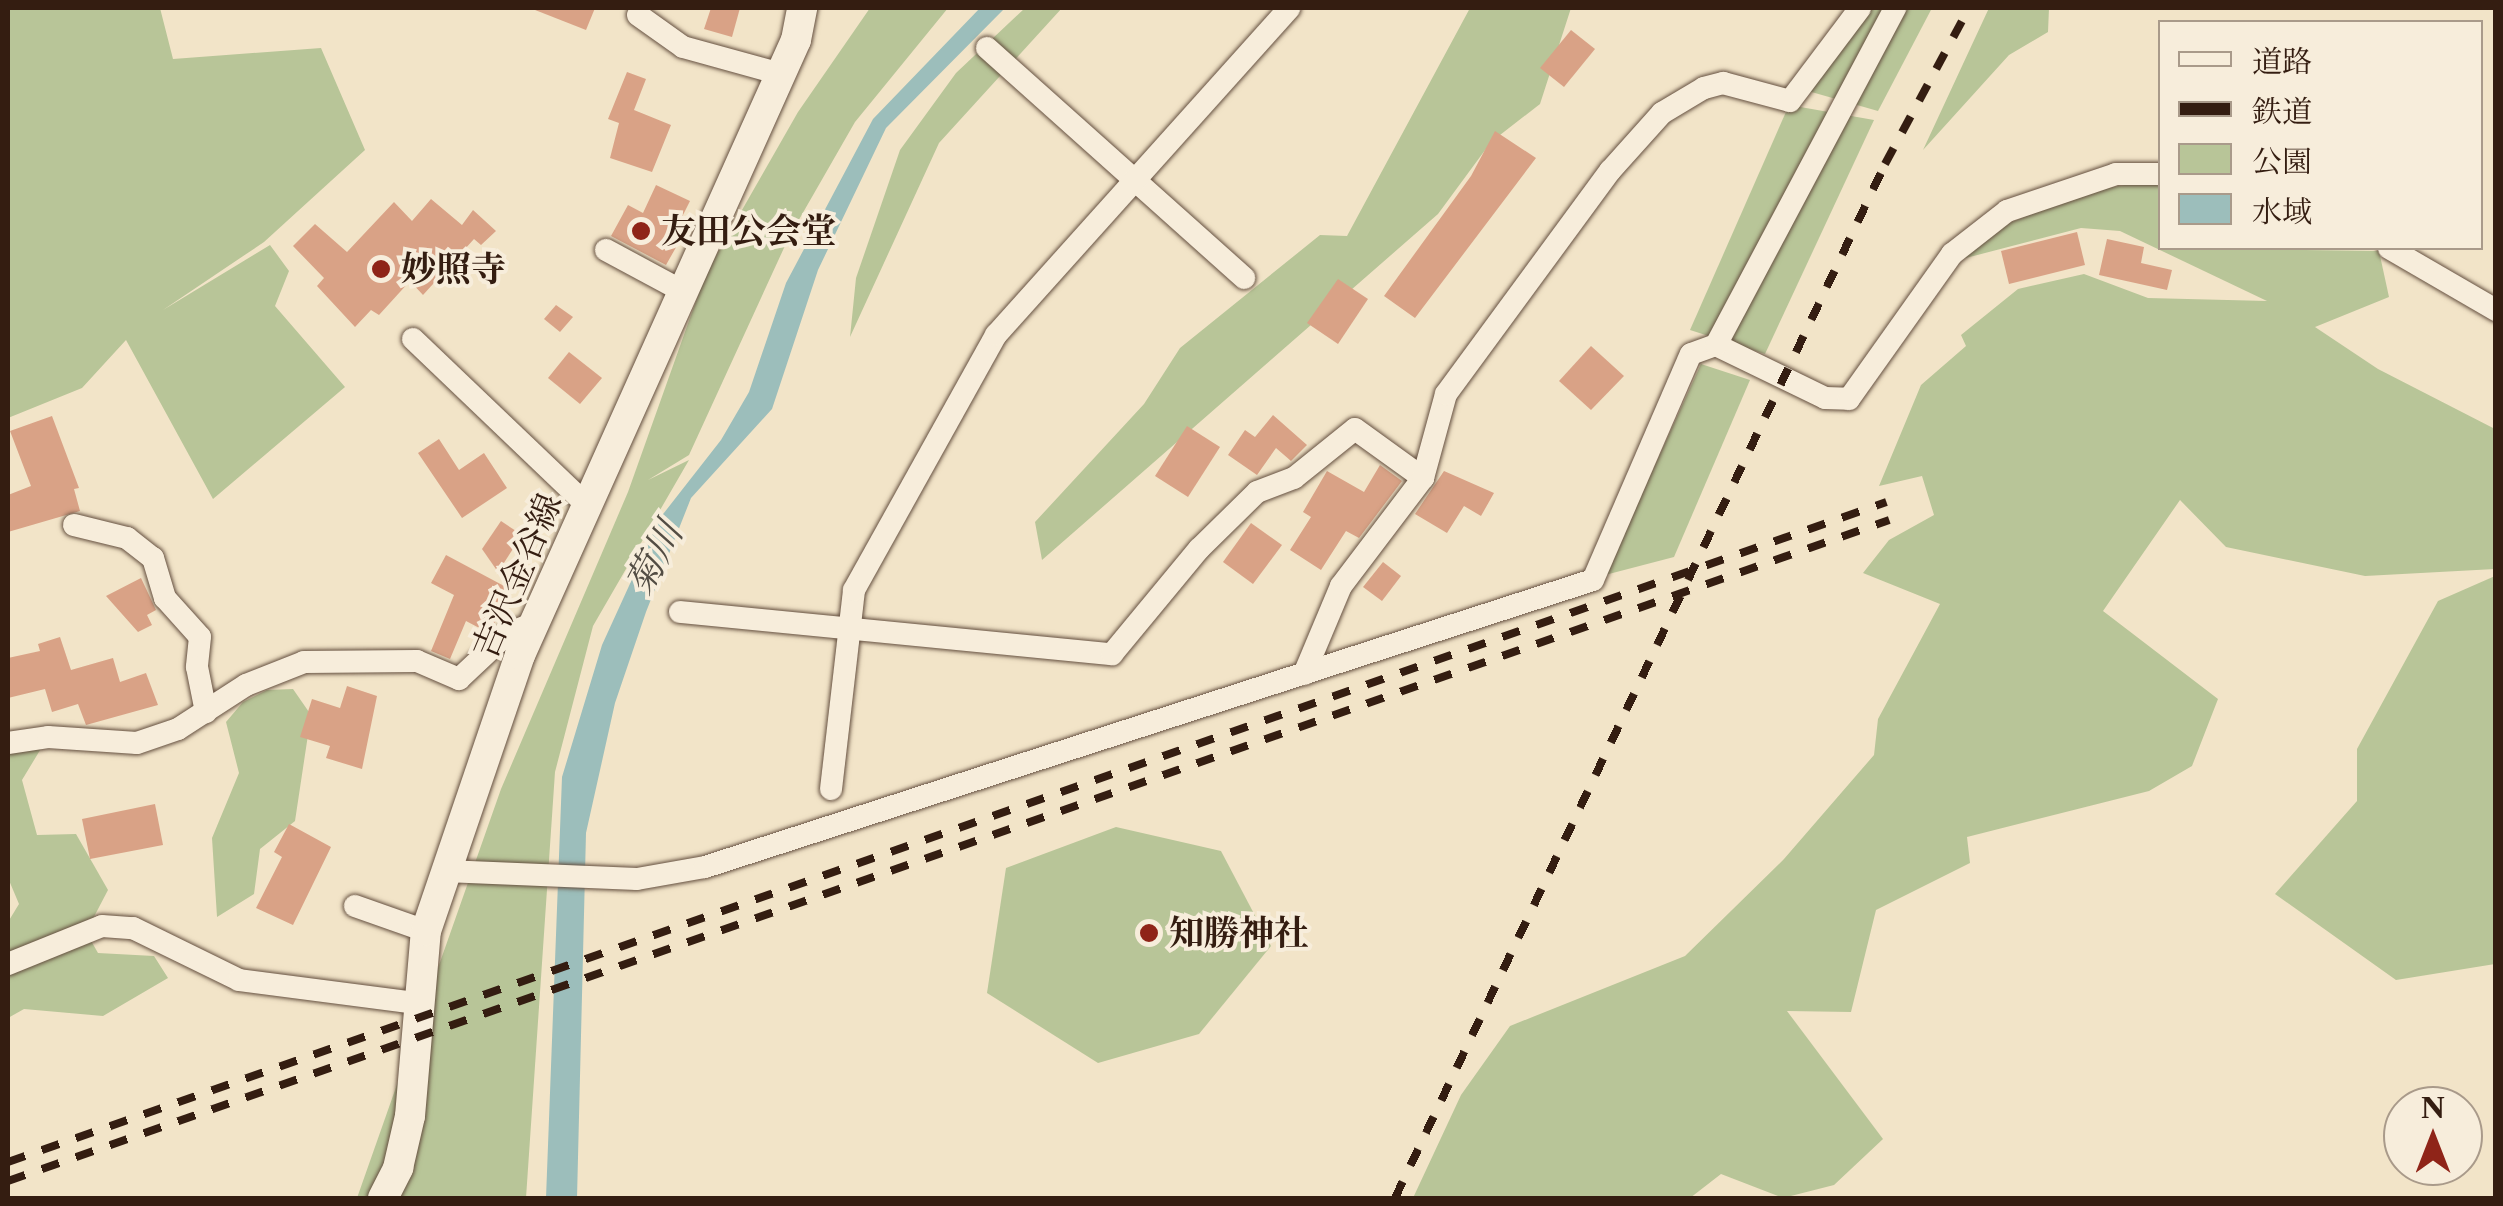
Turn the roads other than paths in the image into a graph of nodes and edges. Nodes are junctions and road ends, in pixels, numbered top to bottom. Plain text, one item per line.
1 (802, 8) edge
2 (1289, 8) edge
3 (1860, 8) edge
4 (1895, 8) edge
5 (638, 15) dead end
6 (988, 48) dead end
7 (780, 74) junction
8 (2158, 174) edge
9 (1134, 179) junction
10 (606, 250) dead end
11 (2392, 250) edge
12 (1244, 278) dead end
13 (684, 292) junction
14 (2496, 310) edge
15 (412, 339) dead end
16 (1716, 345) junction
17 (1423, 478) junction
18 (588, 506) junction
19 (74, 525) dead end
20 (680, 612) dead end
21 (536, 622) junction
22 (849, 628) junction
23 (1304, 674) junction
24 (206, 712) junction
25 (8, 743) edge
26 (831, 789) dead end
27 (446, 870) junction
28 (355, 906) dead end
29 (426, 931) junction
30 (8, 964) edge
31 (416, 1003) junction
32 (382, 1198) edge

1 - 7 main road, 吉沢金谷線
2 - 9 street
3 - 17 street
4 - 16 street
5 - 7 street
6 - 9 street
7 - 13 main road, 吉沢金谷線
8 - 16 street
9 - 12 street
9 - 22 street
10 - 13 street
11 - 14 street
13 - 18 main road, 吉沢金谷線
15 - 18 street
16 - 23 street
17 - 22 street
17 - 23 street
18 - 21 main road, 吉沢金谷線
19 - 24 street
20 - 22 street
21 - 24 street
21 - 27 main road, 吉沢金谷線
22 - 26 street
23 - 27 street
24 - 25 street
27 - 29 main road, 吉沢金谷線
28 - 29 street
29 - 31 main road, 吉沢金谷線
30 - 31 street
31 - 32 main road, 吉沢金谷線

